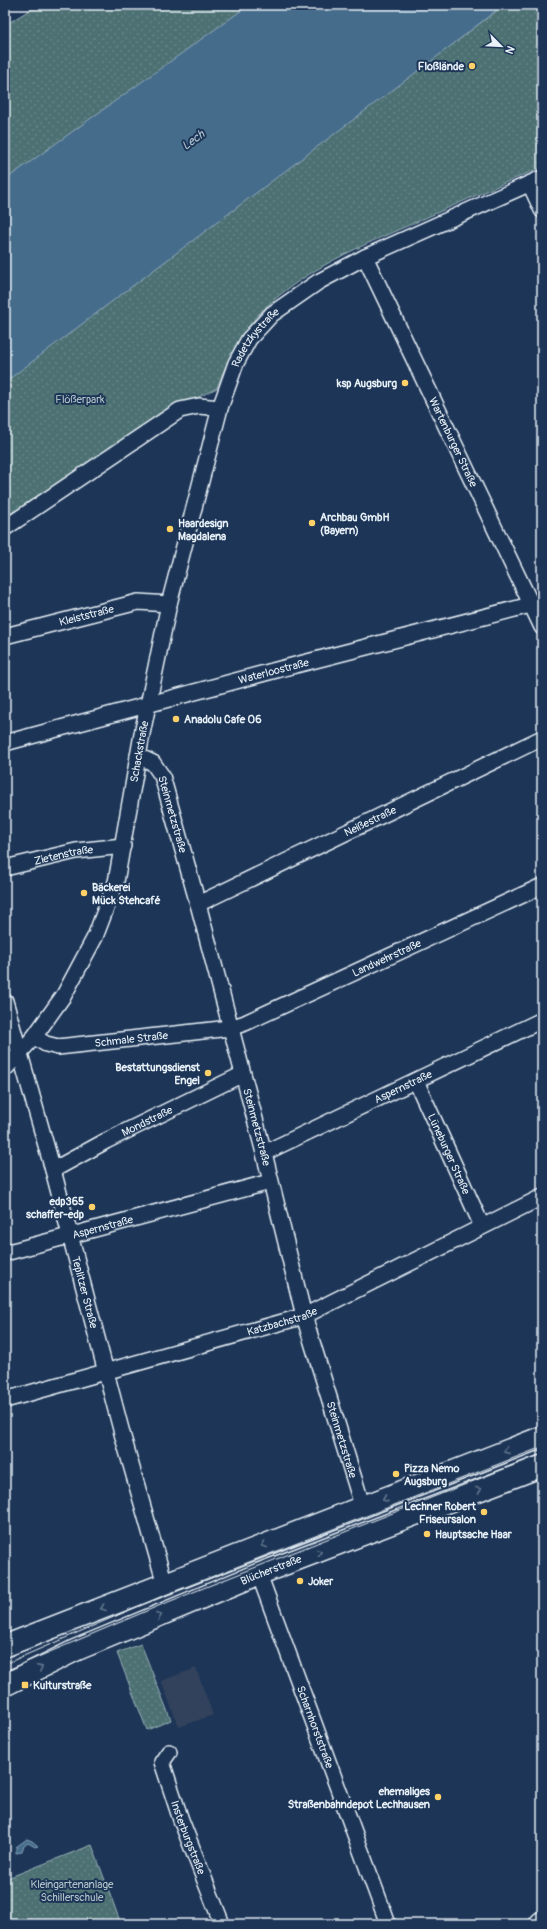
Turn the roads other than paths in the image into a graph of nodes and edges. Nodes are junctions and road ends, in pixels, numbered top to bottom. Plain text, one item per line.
1 (536, 181) edge
2 (542, 210) edge
3 (365, 257) junction
4 (220, 408) junction
5 (5, 528) edge
6 (537, 603) edge
7 (169, 604) junction
8 (542, 627) edge
9 (5, 636) edge
10 (148, 705) junction
11 (542, 738) edge
12 (5, 743) edge
13 (138, 756) junction
14 (122, 846) junction
15 (5, 868) edge
16 (542, 886) edge
17 (198, 904) junction
18 (5, 1001) edge
19 (542, 1020) edge
20 (230, 1028) junction
21 (34, 1037) junction
22 (19, 1054) junction
23 (5, 1069) edge
24 (242, 1074) junction
25 (416, 1081) junction
26 (264, 1153) junction
27 (53, 1170) junction
28 (270, 1182) junction
29 (542, 1197) edge
30 (482, 1226) junction
31 (69, 1236) junction
32 (5, 1253) edge
33 (304, 1316) junction
34 (106, 1372) junction
35 (5, 1400) edge
36 (542, 1437) edge
37 (542, 1466) edge
38 (363, 1508) junction
39 (259, 1574) junction
40 (165, 1584) junction
41 (5, 1646) edge
42 (5, 1685) edge
43 (169, 1752) dead end
44 (222, 1924) edge
45 (388, 1924) edge

1 - 2 street
1 - 3 street, Radetzkystraße
3 - 4 street, Radetzkystraße
3 - 6 street, Wartenburger Straße
4 - 5 street
4 - 7 street, Schackstraße
6 - 8 street, Wartenburger Straße
6 - 10 street, Waterloostraße
7 - 9 street, Kleiststraße
7 - 10 street, Schackstraße
10 - 12 street, Waterloostraße
10 - 13 street, Schackstraße
11 - 17 street, Neißestraße
13 - 14 street, Schackstraße
13 - 17 street, Steinmetzstraße
14 - 15 street, Zietenstraße
14 - 21 street, Schackstraße
16 - 20 street, Landwehrstraße
17 - 20 street, Steinmetzstraße
18 - 22 street, Teplitzer Straße
19 - 25 street, Aspernstraße
20 - 21 street, Schmale Straße
20 - 24 street, Steinmetzstraße
21 - 22 street, Schackstraße
22 - 23 street, Schackstraße
22 - 27 street, Teplitzer Straße
24 - 26 street, Steinmetzstraße
24 - 27 street, Mondstraße
25 - 26 street, Aspernstraße
25 - 30 street, Lüneburger Straße
26 - 28 street, Steinmetzstraße
27 - 31 street, Teplitzer Straße
28 - 31 street, Aspernstraße
28 - 33 street, Steinmetzstraße
29 - 30 street, Katzbachstraße
30 - 33 street, Katzbachstraße
31 - 32 street, Aspernstraße
31 - 34 street, Teplitzer Straße
33 - 34 street, Katzbachstraße
33 - 38 street, Steinmetzstraße
34 - 35 street, Katzbachstraße
34 - 40 street, Teplitzer Straße
36 -> 38 street
39 -> 37 street, Blücherstraße
38 -> 40 street
42 -> 39 street, Blücherstraße
39 - 45 street, Scharnhorststraße
40 -> 41 street
43 - 44 street, Insterburgstraße

